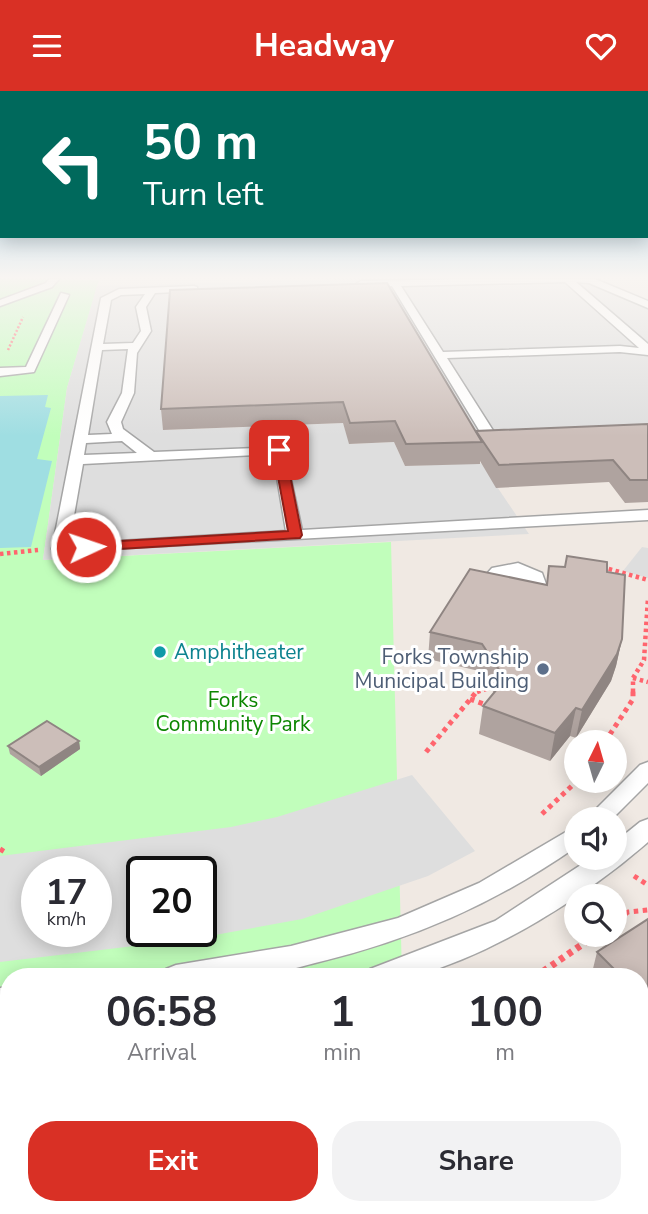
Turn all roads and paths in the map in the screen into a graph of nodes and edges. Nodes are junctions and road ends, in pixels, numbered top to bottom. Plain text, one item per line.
1 (16, 331) edge
2 (47, 331) edge
3 (99, 331) edge
4 (146, 331) edge
5 (425, 331) edge
6 (627, 331) edge
7 (648, 335) edge
8 (632, 336) junction
9 (134, 346) junction
10 (96, 347) junction
11 (648, 352) edge
12 (5, 357) dead end
13 (443, 360) junction
14 (0, 372) edge
15 (125, 437) junction
16 (79, 439) junction
17 (520, 443) edge
18 (150, 456) junction
19 (76, 460) junction
20 (648, 515) edge
21 (295, 535) junction
22 (60, 549) junction
23 (0, 554) edge
24 (592, 565) edge
25 (648, 580) edge
26 (648, 597) edge
27 (633, 678) junction
28 (648, 682) edge
29 (492, 687) edge
30 (470, 699) junction
31 (492, 708) edge
32 (614, 730) edge
33 (426, 752) dead end
34 (648, 770) edge
35 (564, 793) edge
36 (610, 807) edge
37 (542, 814) dead end
38 (648, 828) edge
39 (564, 842) edge
40 (627, 846) edge
41 (594, 870) edge
42 (648, 910) edge
43 (627, 913) edge
44 (579, 947) edge
45 (237, 968) edge
46 (403, 968) edge
47 (548, 968) edge

1 - 12 path
2 - 14 lane
3 - 10 lane
4 - 9 lane
5 - 13 lane
6 - 8 lane
7 - 8 lane
8 - 11 lane
9 - 10 lane
9 - 15 lane
10 - 16 lane
11 - 13 lane
13 - 17 lane
15 - 16 lane
15 - 18 lane
16 - 19 lane
18 - 19 lane
18 - 21 lane
19 - 22 lane
20 - 21 lane
21 - 22 lane
22 - 23 path
24 - 25 path
26 - 27 path
27 - 28 path
27 - 32 path
29 - 30 path
30 - 31 path
30 - 33 path
34 - 36 lane
35 - 37 path
38 - 40 lane
39 - 45 lane
41 - 46 lane
42 - 43 path
44 - 47 path

